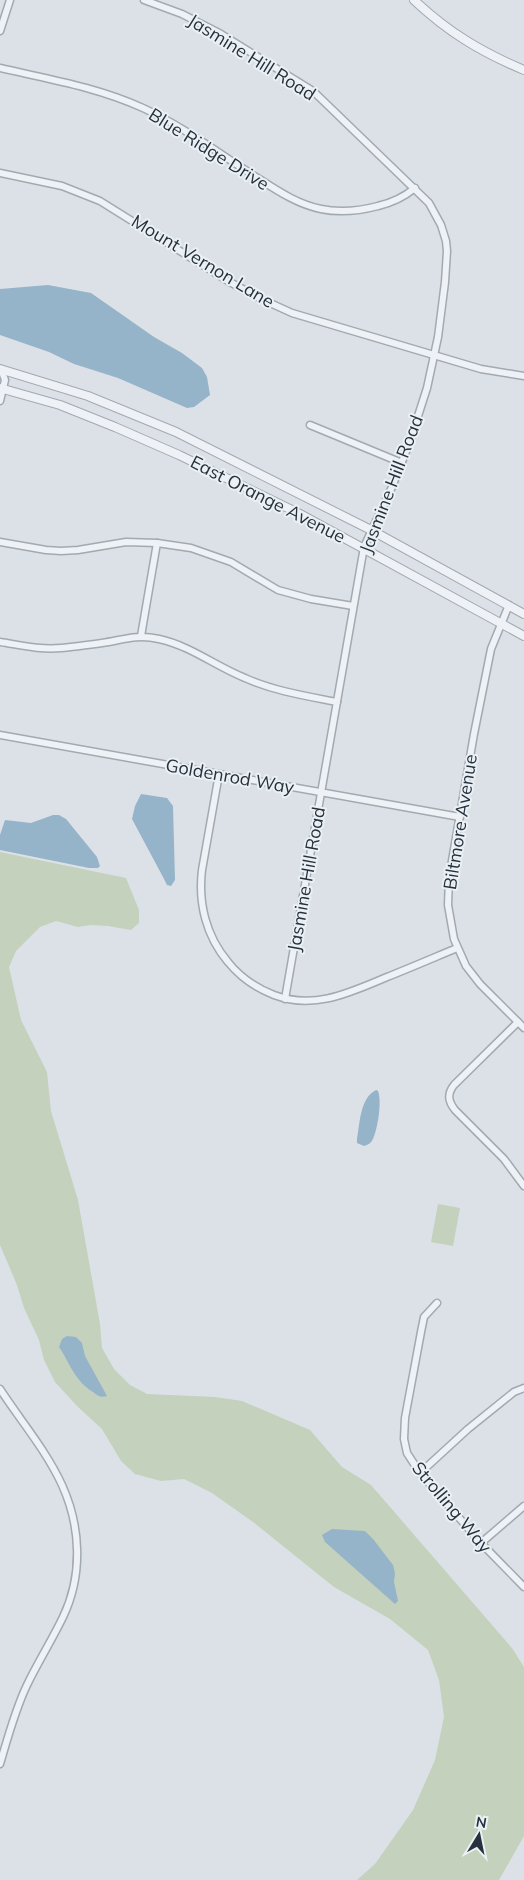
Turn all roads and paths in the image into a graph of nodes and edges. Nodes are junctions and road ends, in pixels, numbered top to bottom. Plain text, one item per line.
1 (10, 0) edge
2 (144, 0) edge
3 (414, 0) edge
4 (0, 31) edge
5 (0, 68) edge
6 (524, 70) edge
7 (0, 173) edge
8 (415, 188) junction
9 (434, 355) junction
10 (0, 369) edge
11 (524, 376) edge
12 (2, 388) edge
13 (0, 401) edge
14 (310, 425) dead end
15 (402, 463) junction
16 (371, 530) junction
17 (0, 542) edge
18 (158, 542) junction
19 (364, 548) junction
20 (509, 605) junction
21 (353, 606) junction
22 (524, 614) edge
23 (501, 624) junction
24 (141, 636) junction
25 (524, 636) edge
26 (0, 642) edge
27 (337, 702) junction
28 (0, 735) edge
29 (219, 774) junction
30 (321, 793) junction
31 (460, 817) junction
32 (457, 948) junction
33 (285, 999) junction
34 (518, 1022) junction
35 (524, 1028) edge
36 (524, 1186) edge
37 (437, 1303) dead end
38 (0, 1388) edge
39 (524, 1388) edge
40 (420, 1473) junction
41 (524, 1506) edge
42 (481, 1543) junction
43 (524, 1587) edge
44 (0, 1764) edge

1 - 4 street
2 - 8 street, Jasmine Hill Road
3 - 6 street
5 - 8 street, Blue Ridge Drive
7 - 9 street, Mount Vernon Lane
8 - 9 street, Jasmine Hill Road
9 - 11 street, Mount Vernon Lane
9 - 15 street, Jasmine Hill Road
10 - 12 street
10 - 16 street, East Orange Avenue
12 - 13 street
12 - 19 street, East Orange Avenue
14 - 15 street
15 - 16 street, Jasmine Hill Road
16 - 19 street, Jasmine Hill Road
16 - 20 street, East Orange Avenue
17 - 18 street
18 - 21 street
18 - 24 street
19 - 21 street, Jasmine Hill Road
19 - 23 street, East Orange Avenue
20 - 22 street, East Orange Avenue
20 - 23 street, Biltmore Avenue
21 - 27 street, Jasmine Hill Road
23 - 25 street, East Orange Avenue
23 - 31 street, Biltmore Avenue
24 - 26 street
24 - 27 street
27 - 30 street, Jasmine Hill Road
28 - 29 street, Goldenrod Way
29 - 30 street, Goldenrod Way
29 - 33 street
30 - 31 street, Goldenrod Way
30 - 33 street, Jasmine Hill Road
31 - 32 street, Biltmore Avenue
32 - 33 street
32 - 34 street, Biltmore Avenue
34 - 35 street, Biltmore Avenue
34 - 36 street
37 - 40 street, Strolling Way
38 - 44 street
39 - 40 street
40 - 42 street, Strolling Way
41 - 42 street
42 - 43 street, Strolling Way

